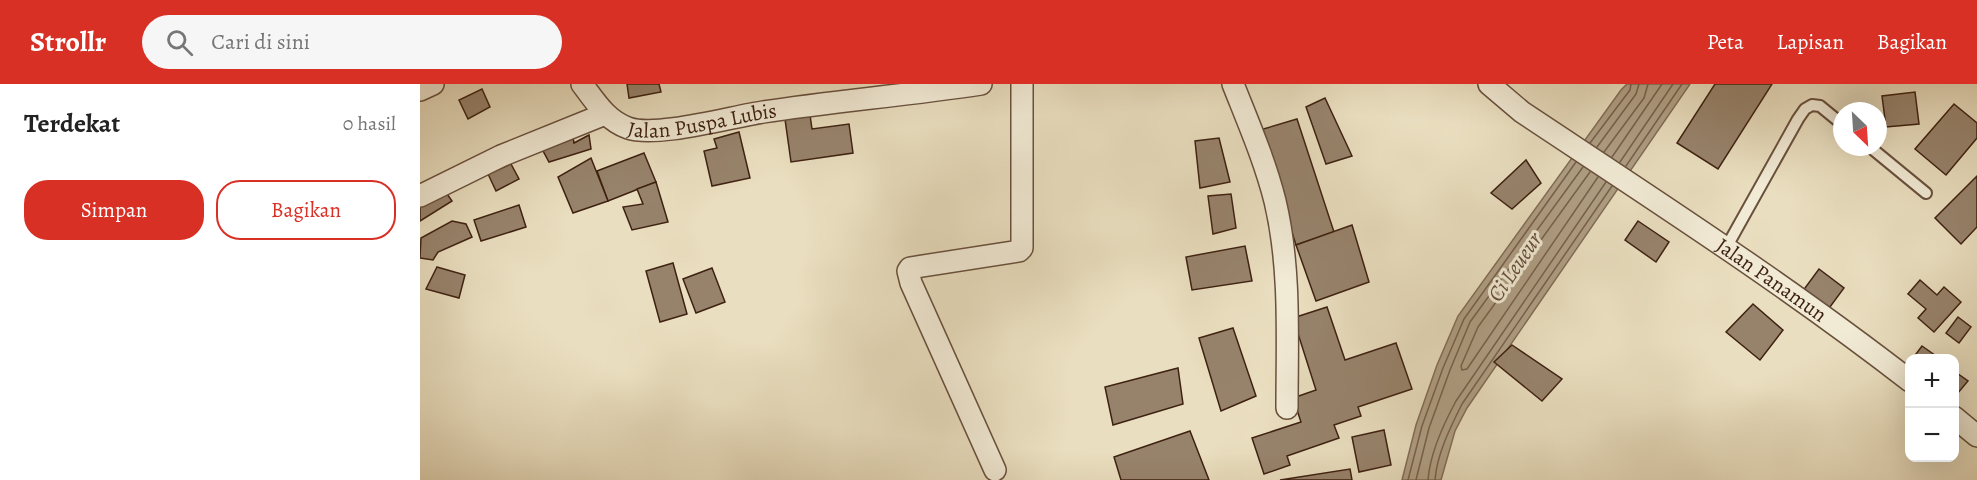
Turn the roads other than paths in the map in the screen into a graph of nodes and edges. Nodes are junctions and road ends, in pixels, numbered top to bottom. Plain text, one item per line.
1 (433, 84) edge
2 (582, 84) edge
3 (981, 84) edge
4 (1022, 84) edge
5 (1233, 84) edge
6 (1489, 84) edge
7 (922, 88) edge
8 (420, 90) edge
9 (605, 114) junction
10 (1833, 117) edge
11 (1881, 156) edge
12 (1926, 193) dead end
13 (420, 196) edge
14 (1726, 248) junction
15 (1905, 377) edge
16 (1287, 408) dead end
17 (1959, 421) edge
18 (1977, 436) edge
19 (995, 470) dead end

1 - 8 street
2 - 9 street
3 - 7 street, Jalan Puspa Lubis
4 - 19 street
5 - 16 street
6 - 14 street, Jalan Panamun
7 - 9 street, Jalan Puspa Lubis
9 - 13 street
10 - 14 lane
11 - 12 lane
14 - 15 street, Jalan Panamun
17 - 18 street

